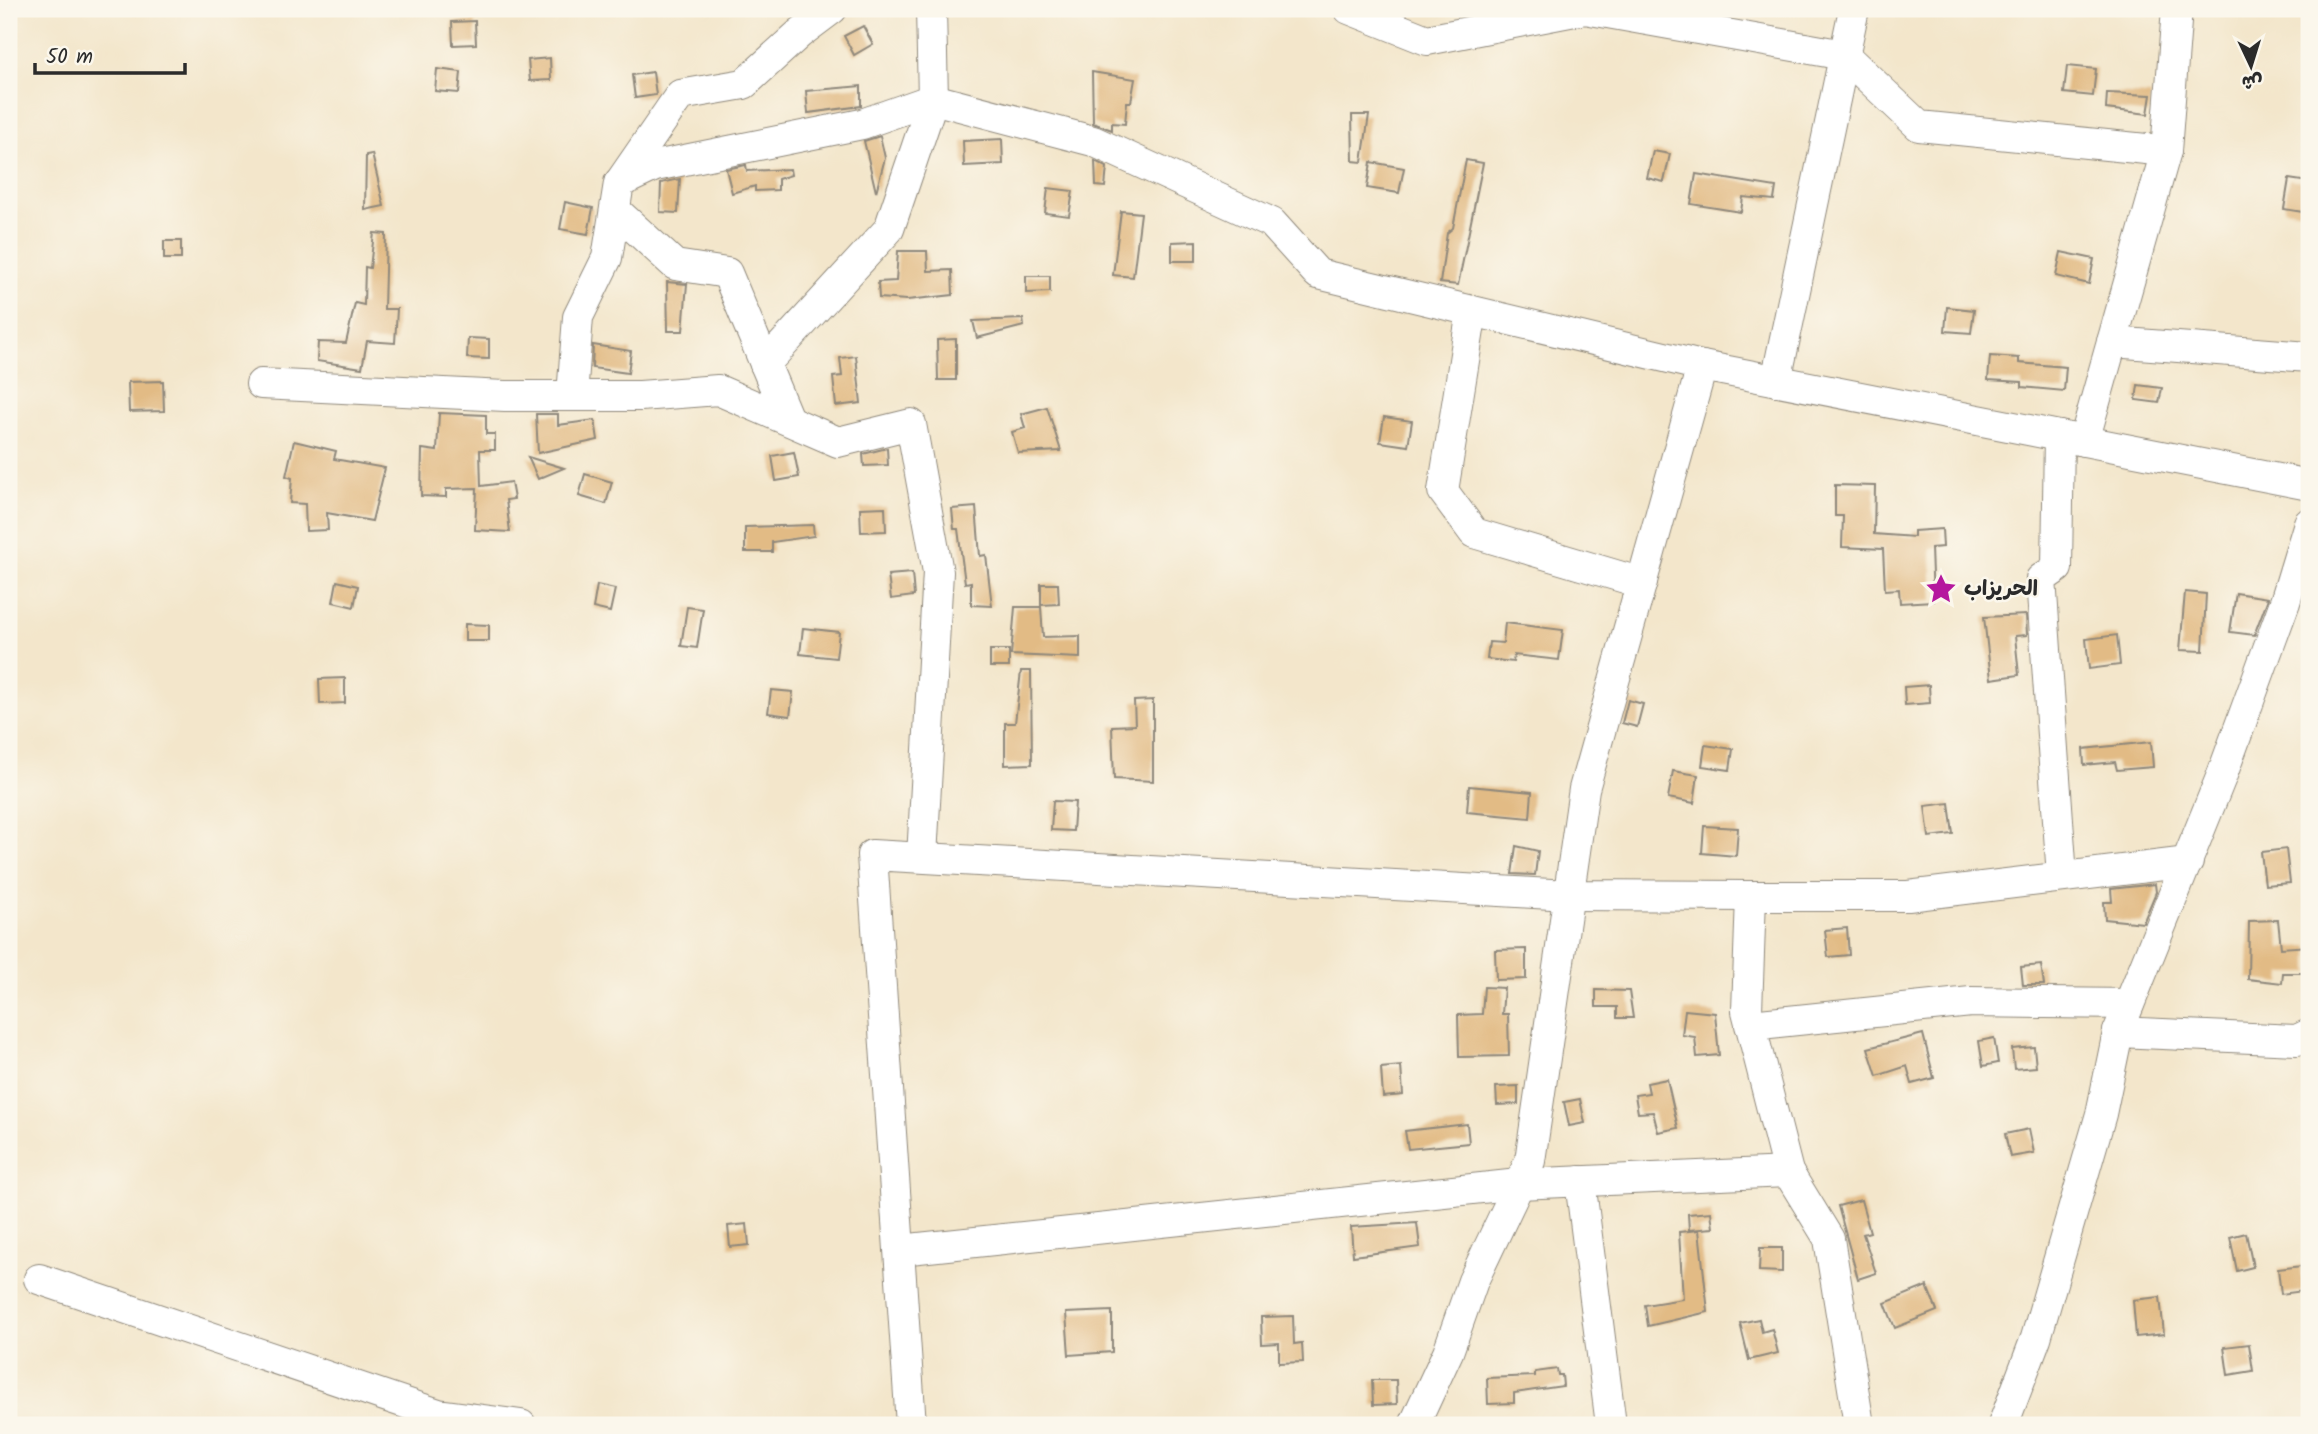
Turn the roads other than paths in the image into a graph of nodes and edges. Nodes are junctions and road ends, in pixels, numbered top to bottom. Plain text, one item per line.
1 (832, 9) edge
2 (931, 9) edge
3 (1349, 9) edge
4 (1854, 9) edge
5 (2177, 9) edge
6 (1844, 55) junction
7 (933, 99) junction
8 (2166, 150) junction
9 (617, 196) junction
10 (1472, 311) junction
11 (2112, 342) junction
12 (2309, 357) edge
13 (765, 364) junction
14 (1702, 366) junction
15 (1776, 381) junction
16 (261, 384) dead end
17 (572, 396) junction
18 (788, 419) junction
19 (2072, 439) junction
20 (2309, 485) edge
21 (2309, 523) edge
22 (1642, 583) junction
23 (922, 858) junction
24 (2188, 862) junction
25 (2062, 877) junction
26 (1569, 895) junction
27 (1751, 896) junction
28 (2129, 1004) junction
29 (1750, 1025) junction
30 (2118, 1032) junction
31 (2305, 1043) edge
32 (1788, 1172) junction
33 (1580, 1181) junction
34 (1519, 1184) junction
35 (900, 1251) junction
36 (39, 1279) dead end
37 (521, 1425) edge
38 (911, 1425) edge
39 (1414, 1425) edge
40 (1611, 1425) edge
41 (1859, 1425) edge
42 (2003, 1425) edge

1 - 9 street
2 - 7 street
3 - 6 street
4 - 6 street
5 - 8 street
6 - 8 street
6 - 15 street
7 - 9 street
7 - 10 street
7 - 13 street
8 - 11 street
9 - 13 street
9 - 17 street
10 - 14 street
10 - 22 street
11 - 12 street
11 - 19 street
13 - 18 street
14 - 15 street
14 - 22 street
15 - 19 street
16 - 17 street
17 - 18 street
18 - 23 street
19 - 20 street
19 - 25 street
21 - 24 street
22 - 26 street
23 - 26 street
23 - 35 street
24 - 25 street
24 - 28 street
25 - 27 street
26 - 27 street
26 - 34 street
27 - 29 street
28 - 29 street
28 - 30 street
29 - 32 street
30 - 31 street
30 - 42 street
32 - 33 street
32 - 41 street
33 - 34 street
33 - 40 street
34 - 35 street
34 - 39 street
35 - 38 street
36 - 37 street

